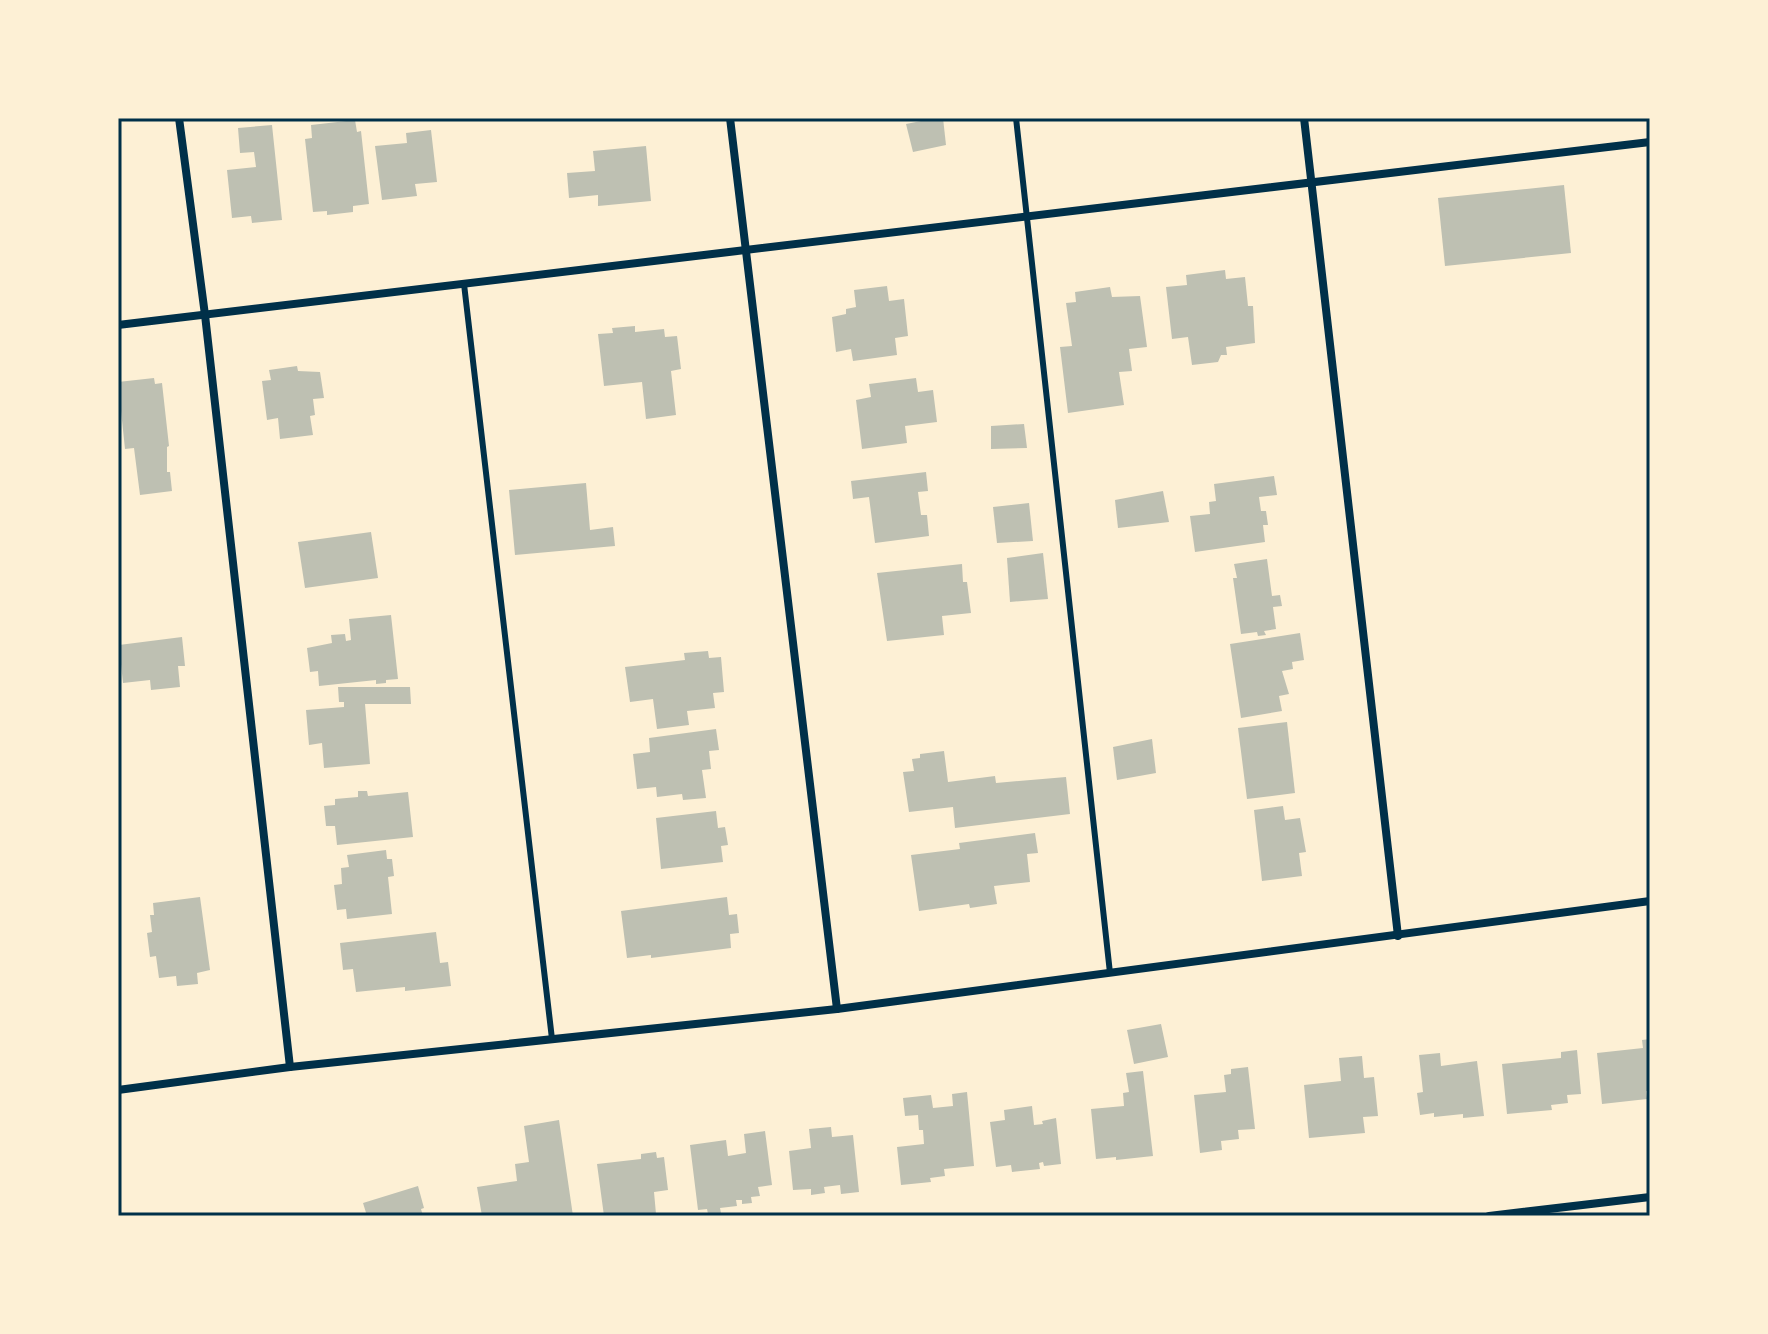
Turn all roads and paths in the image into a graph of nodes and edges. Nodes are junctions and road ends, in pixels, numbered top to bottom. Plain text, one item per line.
1 (179, 118) edge
2 (730, 118) edge
3 (1016, 118) edge
4 (1304, 118) edge
5 (1650, 142) edge
6 (1312, 182) junction
7 (1027, 216) junction
8 (746, 250) junction
9 (464, 284) junction
10 (205, 315) junction
11 (118, 325) edge
12 (1650, 901) edge
13 (1398, 936) junction
14 (1110, 973) junction
15 (837, 1009) junction
16 (552, 1039) junction
17 (290, 1067) junction
18 (118, 1090) edge
19 (1650, 1197) edge
20 (1489, 1216) edge

1 - 10 street
2 - 8 street
3 - 7 lane
4 - 6 street
5 - 6 street
6 - 7 street
6 - 13 street
7 - 8 street
7 - 14 lane
8 - 9 street
8 - 15 street
9 - 10 street
9 - 16 lane
10 - 11 street
10 - 17 street
12 - 13 street
13 - 14 street
14 - 15 street
15 - 16 street
16 - 17 street
17 - 18 street
19 - 20 street

